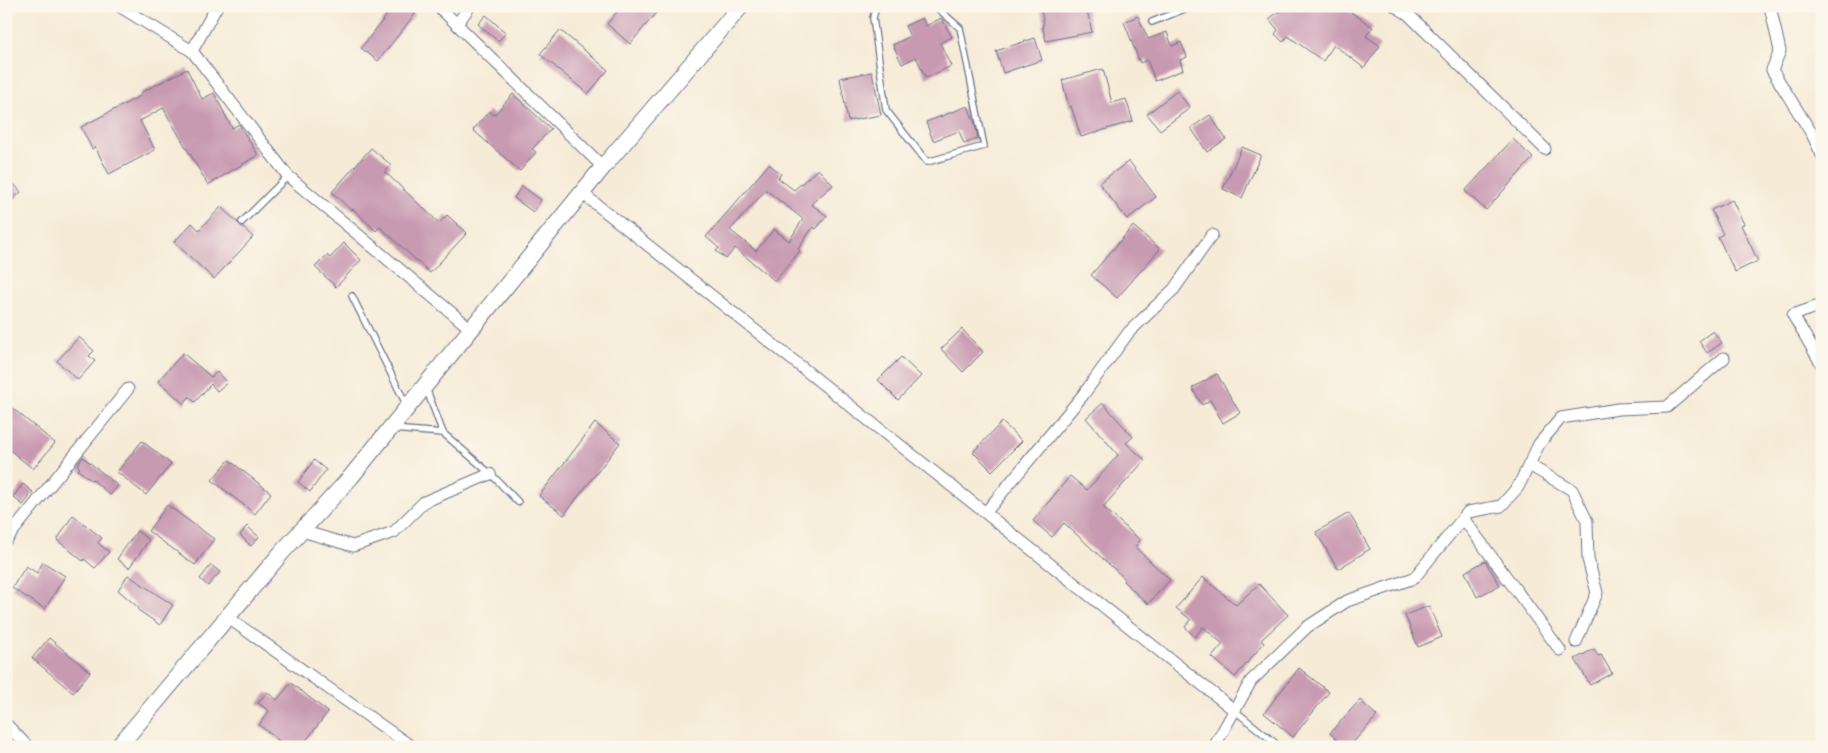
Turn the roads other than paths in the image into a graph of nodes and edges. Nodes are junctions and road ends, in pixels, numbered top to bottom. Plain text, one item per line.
1 (120, 6) edge
2 (217, 6) edge
3 (438, 6) edge
4 (470, 6) edge
5 (740, 6) edge
6 (876, 6) edge
7 (935, 6) edge
8 (1192, 6) edge
9 (1394, 6) edge
10 (1770, 6) edge
11 (1152, 22) dead end
12 (457, 24) junction
13 (192, 51) junction
14 (1545, 149) dead end
15 (1822, 155) edge
16 (603, 167) junction
17 (288, 176) junction
18 (582, 193) junction
19 (242, 222) dead end
20 (1212, 236) dead end
21 (352, 296) dead end
22 (1822, 305) edge
23 (471, 330) junction
24 (1724, 358) dead end
25 (1822, 365) edge
26 (425, 386) junction
27 (128, 389) dead end
28 (408, 408) junction
29 (390, 429) junction
30 (443, 433) junction
31 (1529, 465) junction
32 (490, 474) junction
33 (518, 502) dead end
34 (986, 512) junction
35 (1463, 518) junction
36 (302, 531) junction
37 (6, 540) edge
38 (227, 617) junction
39 (1576, 642) dead end
40 (1560, 650) dead end
41 (1234, 710) junction
42 (6, 724) edge
43 (123, 745) edge
44 (28, 747) edge
45 (412, 747) edge
46 (1214, 747) edge
47 (1280, 747) edge

1 - 13 street
2 - 13 street
3 - 12 street
4 - 12 street
5 - 16 main road
6 - 7 lane
8 - 11 lane
9 - 14 street
10 - 15 street
12 - 16 street
13 - 17 street
16 - 18 main road
17 - 19 lane
17 - 23 street
18 - 23 main road
18 - 34 street
20 - 34 street
21 - 28 lane
22 - 25 street
23 - 26 main road
24 - 31 street
26 - 28 main road
26 - 30 lane
27 - 37 street
28 - 29 main road
29 - 30 lane
29 - 36 main road
30 - 32 lane
31 - 35 street
31 - 39 street
32 - 33 lane
32 - 36 street
34 - 41 street
35 - 40 street
35 - 41 street
36 - 38 main road
38 - 43 main road
38 - 45 street
41 - 46 street
41 - 47 lane
42 - 44 street

